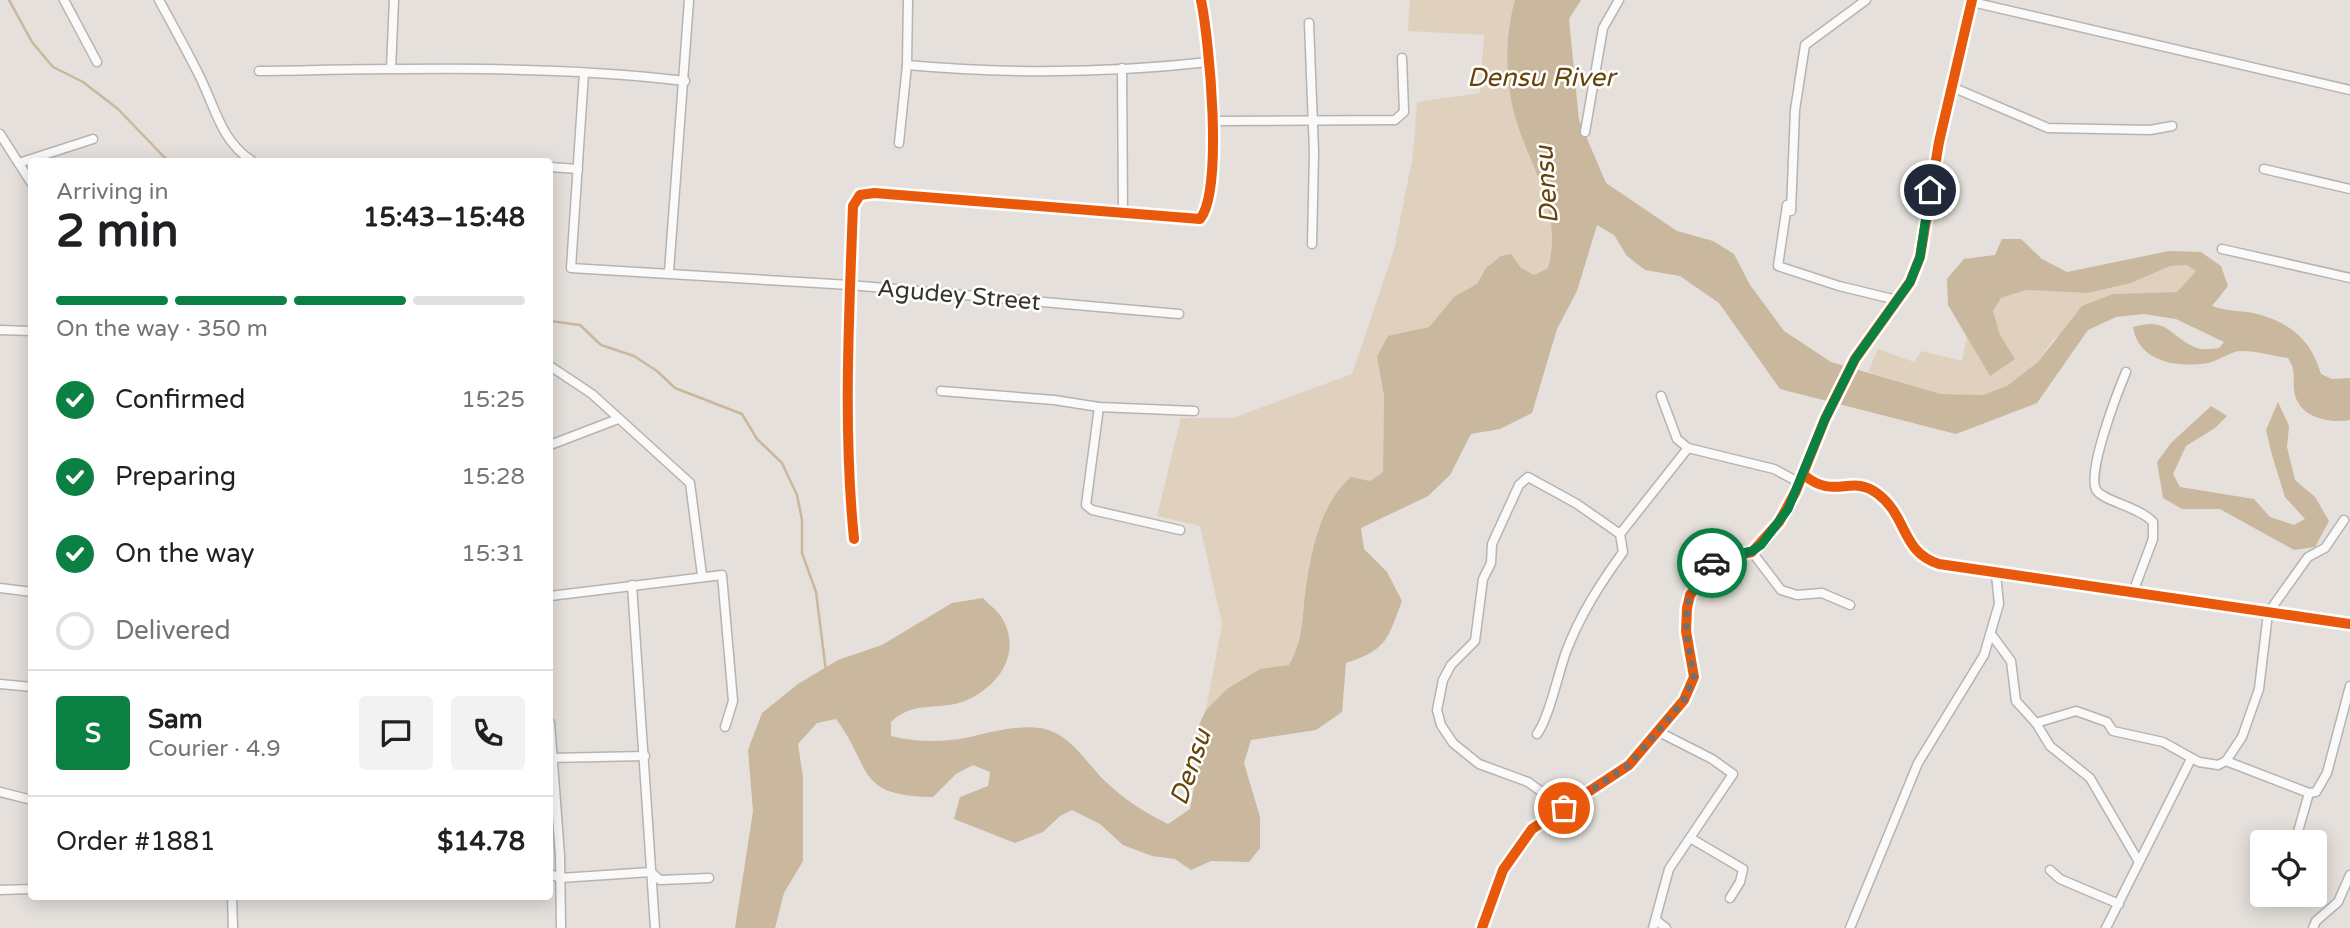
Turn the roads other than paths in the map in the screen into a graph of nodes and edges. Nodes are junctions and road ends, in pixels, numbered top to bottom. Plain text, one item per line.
1 (64, 0) edge
2 (159, 0) edge
3 (394, 0) edge
4 (689, 0) edge
5 (908, 0) edge
6 (1200, 0) edge
7 (1619, 0) edge
8 (1866, 0) edge
9 (1972, 1) edge
10 (1309, 23) dead end
11 (1402, 58) dead end
12 (97, 62) dead end
13 (1209, 62) junction
14 (908, 65) junction
15 (1122, 68) junction
16 (391, 69) junction
17 (259, 71) dead end
18 (584, 73) junction
19 (685, 81) junction
20 (1952, 87) junction
21 (2350, 90) edge
22 (1212, 121) junction
23 (1312, 122) junction
24 (2172, 127) dead end
25 (1585, 132) dead end
26 (0, 134) edge
27 (93, 139) dead end
28 (899, 143) dead end
29 (34, 158) edge
30 (248, 158) edge
31 (28, 160) edge
32 (19, 163) junction
33 (553, 167) edge
34 (578, 169) junction
35 (2264, 169) dead end
36 (28, 178) edge
37 (2350, 188) edge
38 (1123, 215) junction
39 (1312, 244) dead end
40 (2222, 249) dead end
41 (669, 272) junction
42 (2350, 278) edge
43 (850, 285) junction
44 (1897, 300) junction
45 (1179, 314) dead end
46 (0, 330) edge
47 (28, 331) edge
48 (553, 368) edge
49 (2126, 372) dead end
50 (941, 391) dead end
51 (1661, 397) dead end
52 (1099, 407) junction
53 (1194, 411) dead end
54 (618, 419) junction
55 (553, 444) edge
56 (1688, 448) junction
57 (1802, 479) junction
58 (2344, 520) dead end
59 (1180, 530) dead end
60 (1620, 534) junction
61 (854, 539) dead end
62 (1752, 551) junction
63 (1996, 573) junction
64 (702, 575) junction
65 (632, 585) junction
66 (0, 588) edge
67 (28, 592) edge
68 (2133, 592) junction
69 (553, 596) edge
70 (1850, 605) dead end
71 (2268, 613) junction
72 (2350, 624) edge
73 (1991, 634) junction
74 (0, 684) edge
75 (2350, 686) edge
76 (28, 687) edge
77 (2036, 723) junction
78 (724, 727) dead end
79 (1659, 732) junction
80 (1537, 734) dead end
81 (645, 756) junction
82 (553, 758) edge
83 (2191, 759) junction
84 (2226, 761) junction
85 (553, 780) edge
86 (0, 792) edge
87 (2309, 793) junction
88 (28, 799) edge
89 (1564, 808) junction
90 (2298, 830) edge
91 (1692, 839) junction
92 (560, 856) junction
93 (553, 860) edge
94 (2139, 862) junction
95 (2050, 870) dead end
96 (651, 872) junction
97 (553, 875) edge
98 (2350, 875) edge
99 (560, 878) junction
100 (709, 878) dead end
101 (28, 889) edge
102 (0, 890) edge
103 (1730, 898) dead end
104 (225, 900) edge
105 (232, 900) edge
106 (2119, 904) junction
107 (232, 910) junction
108 (1655, 924) edge
109 (233, 928) edge
110 (561, 928) edge
111 (655, 928) edge
112 (1482, 928) edge
113 (1665, 928) edge
114 (1850, 928) edge
115 (2106, 928) edge
116 (2313, 928) edge

1 - 12 street
2 - 30 street
3 - 16 street
4 - 19 street
5 - 14 street
6 - 13 street
7 - 25 street
8 - 44 street
9 - 20 street
9 - 21 street
10 - 23 street
11 - 23 street
13 - 15 street
13 - 22 street
14 - 15 street
14 - 28 street
15 - 38 street
16 - 17 street
16 - 18 street
18 - 19 street
18 - 34 street
19 - 41 street
20 - 24 street
20 - 44 street
22 - 23 street
22 - 38 street
23 - 39 street
26 - 32 street
27 - 29 street
31 - 32 street
32 - 36 street
33 - 34 street
34 - 41 street, Agudey Street
35 - 37 street
38 - 43 street
40 - 42 street
41 - 43 street, Agudey Street
43 - 45 street, Agudey Street
43 - 61 street
44 - 57 street
46 - 47 street
48 - 54 street
49 - 68 street
50 - 52 street
51 - 56 street
52 - 53 street
52 - 59 street
54 - 55 street
54 - 64 street
56 - 57 street
56 - 60 street
57 - 62 street
57 - 63 street
58 - 71 street
60 - 80 street
60 - 89 street
62 - 70 street
62 - 79 street
63 - 68 street
63 - 73 street
64 - 65 street
64 - 78 street
65 - 69 street
65 - 81 street
66 - 67 street
68 - 71 street
71 - 72 street
71 - 84 street
73 - 77 street
73 - 114 street
74 - 76 street
75 - 87 street
77 - 83 street
77 - 94 street
79 - 89 street
79 - 91 street
81 - 82 street
81 - 96 street
83 - 84 street
83 - 94 street
84 - 87 street
85 - 92 street
86 - 88 street
87 - 90 street
89 - 112 street
91 - 103 street
91 - 108 street
92 - 93 street
92 - 99 street
94 - 106 street
95 - 106 street
96 - 99 street
96 - 100 street
96 - 111 street
97 - 99 street
98 - 116 street
99 - 110 street
101 - 102 street
104 - 107 street
105 - 107 street
106 - 115 street
107 - 109 street
108 - 113 street

